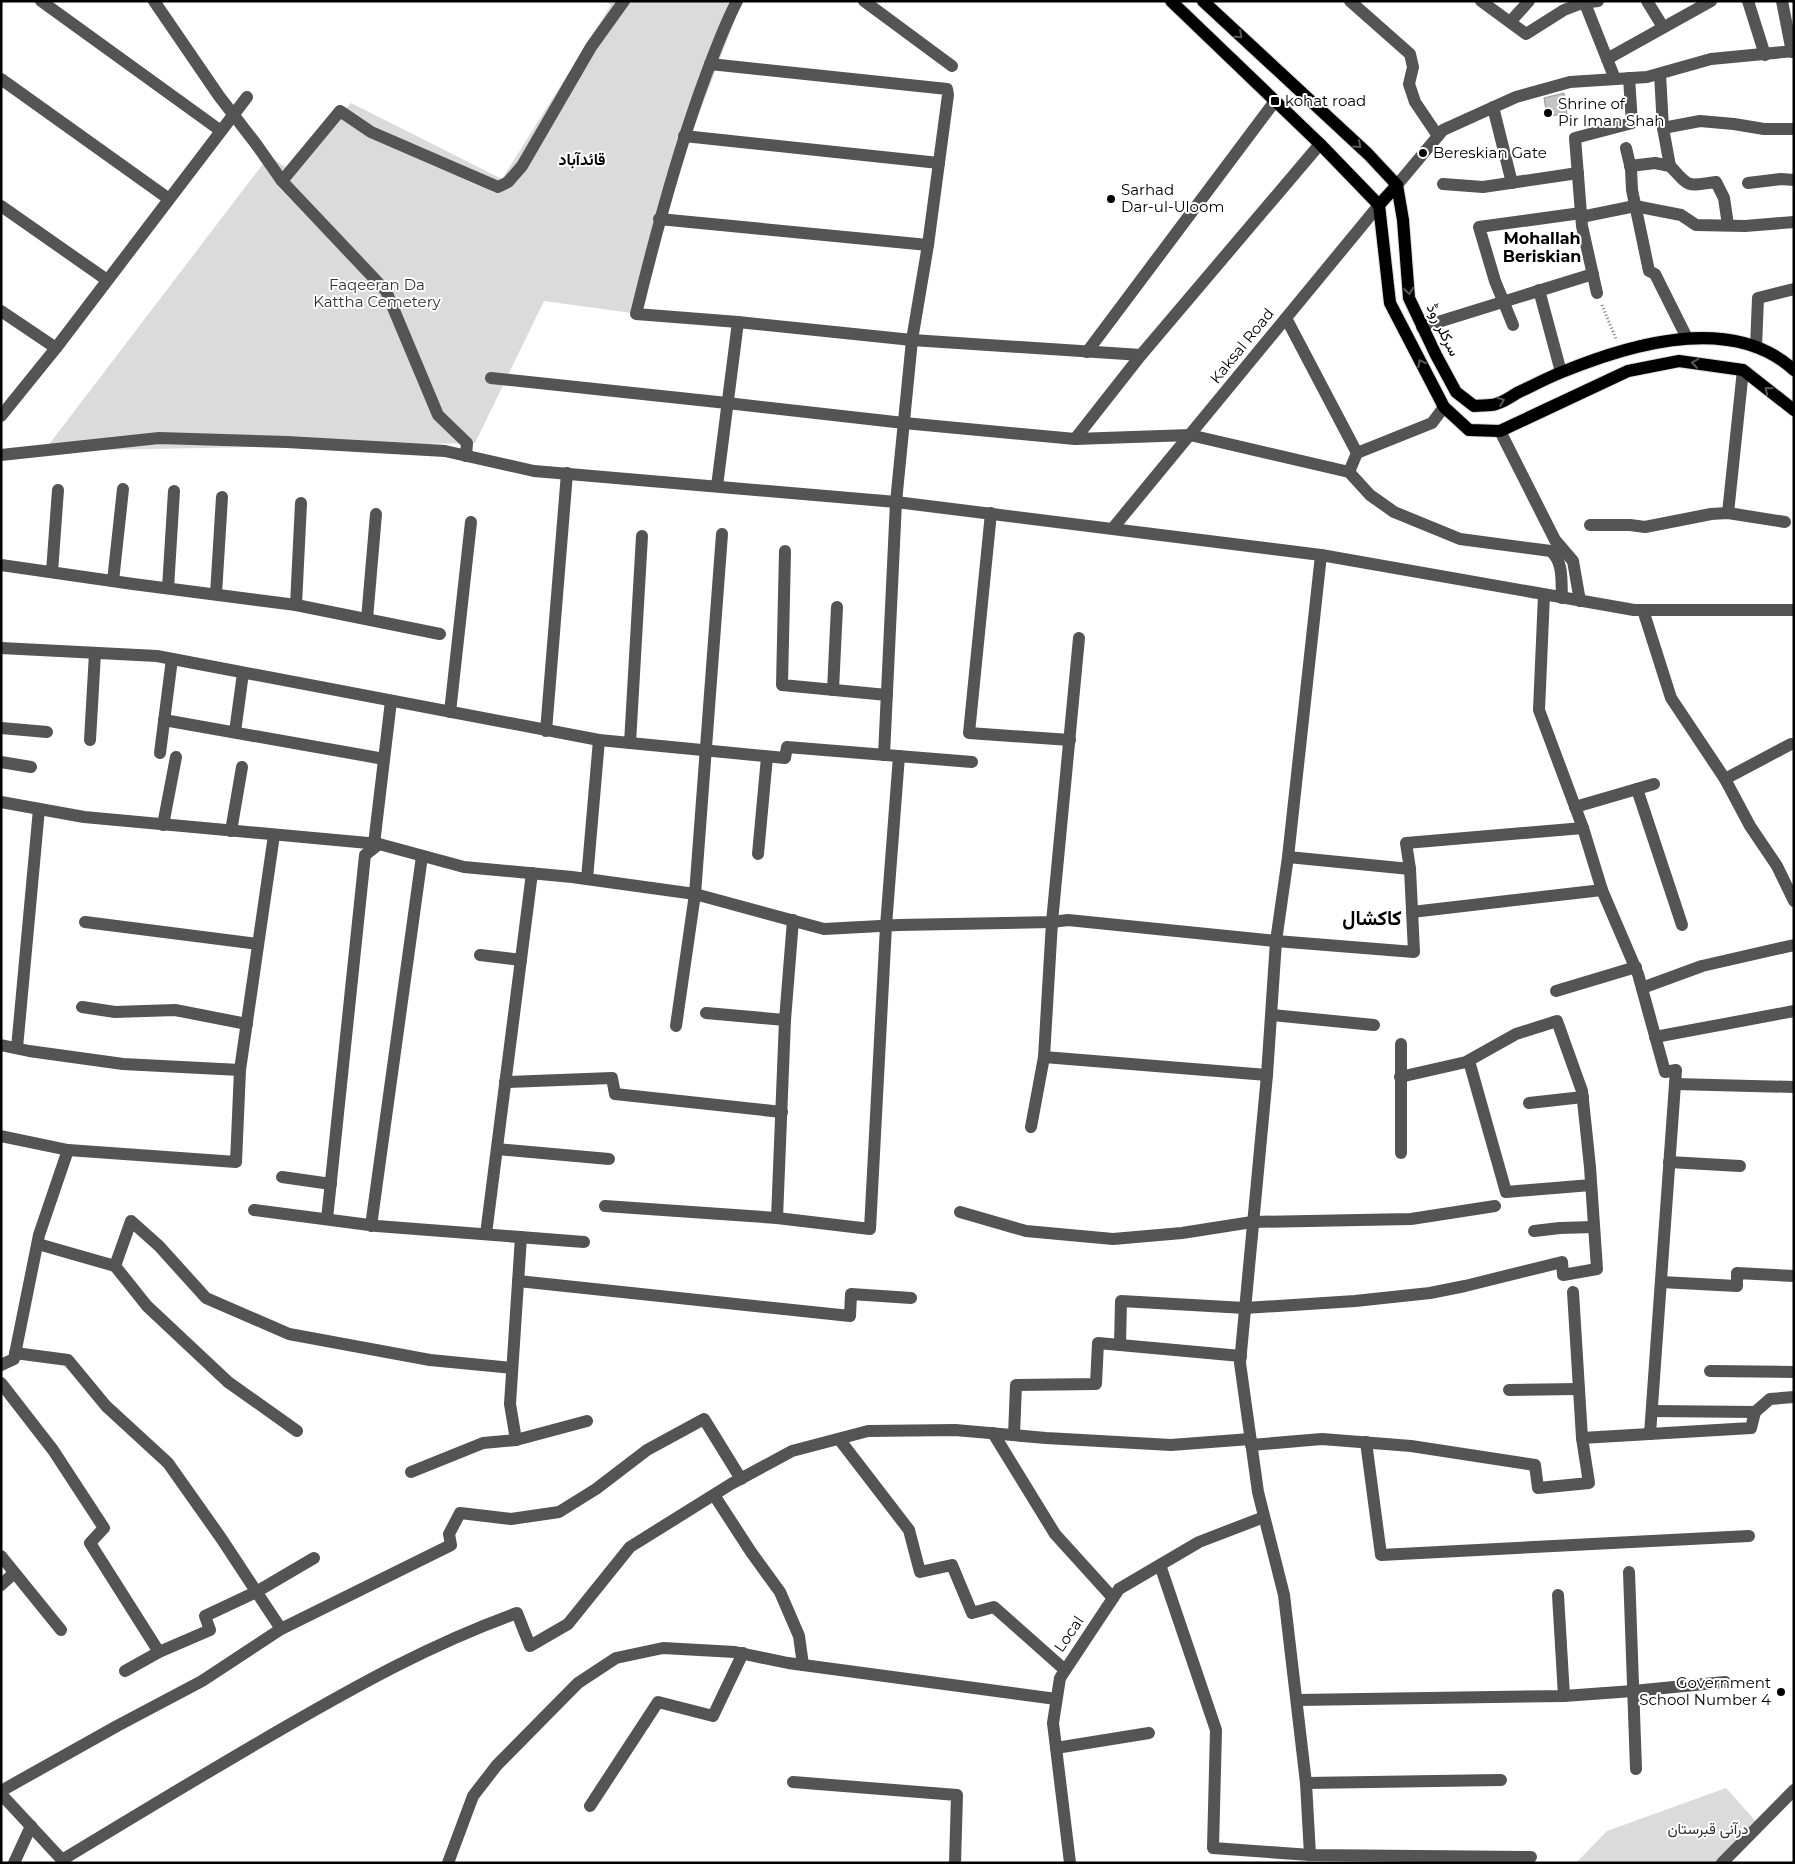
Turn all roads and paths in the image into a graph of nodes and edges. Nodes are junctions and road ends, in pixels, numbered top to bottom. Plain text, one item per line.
1 (41, 1) edge
2 (154, 1) edge
3 (624, 1) edge
4 (737, 1) edge
5 (864, 1) edge
6 (1171, 1) edge
7 (1203, 1) edge
8 (1350, 1) edge
9 (1481, 1) edge
10 (1530, 1) edge
11 (1598, 1) edge
12 (1647, 1) edge
13 (1712, 1) edge
14 (1748, 1) edge
15 (1782, 1) edge
16 (1581, 2) edge
17 (1510, 22) junction
18 (1663, 27) junction
19 (1793, 52) edge
20 (1765, 55) junction
21 (1607, 59) junction
22 (710, 64) junction
23 (952, 66) dead end
24 (1660, 74) junction
25 (1629, 78) junction
26 (1, 79) edge
27 (1615, 79) junction
28 (247, 97) dead end
29 (1275, 101) junction
30 (1493, 107) junction
31 (233, 115) junction
32 (1662, 128) junction
33 (1794, 129) edge
34 (221, 131) junction
35 (684, 136) junction
36 (1438, 136) junction
37 (1320, 144) junction
38 (1626, 148) dead end
39 (939, 163) junction
40 (1630, 166) junction
41 (1670, 166) junction
42 (1578, 173) junction
43 (1794, 180) edge
44 (282, 181) junction
45 (1748, 182) dead end
46 (1512, 183) junction
47 (1443, 184) dead end
48 (1397, 185) junction
49 (169, 199) junction
50 (1379, 205) junction
51 (1, 206) edge
52 (1635, 206) junction
53 (1581, 215) junction
54 (659, 219) junction
55 (1794, 222) edge
56 (1728, 225) junction
57 (928, 245) junction
58 (1593, 274) junction
59 (107, 280) junction
60 (1794, 289) edge
61 (1540, 290) junction
62 (1597, 293) joint
63 (1504, 303) junction
64 (1, 310) edge
65 (1286, 318) junction
66 (738, 322) junction
67 (1513, 325) dead end
68 (1422, 327) junction
69 (1687, 338) junction
70 (912, 340) junction
71 (1756, 347) junction
72 (56, 348) junction
73 (1620, 350) junction
74 (1087, 352) junction
75 (1141, 355) junction
76 (1743, 370) junction
77 (1794, 370) edge
78 (1561, 372) junction
79 (492, 378) dead end
80 (1456, 392) junction
81 (727, 403) junction
82 (1444, 407) junction
83 (1794, 410) edge
84 (1, 416) edge
85 (904, 424) junction
86 (1500, 431) junction
87 (1190, 435) junction
88 (1075, 439) junction
89 (1, 450) edge
90 (1356, 452) junction
91 (2, 455) edge
92 (466, 456) junction
93 (1, 462) edge
94 (1349, 472) junction
95 (567, 473) junction
96 (717, 486) junction
97 (123, 489) dead end
98 (58, 490) dead end
99 (174, 491) dead end
100 (222, 497) dead end
101 (896, 502) junction
102 (301, 503) dead end
103 (991, 513) junction
104 (1728, 513) junction
105 (376, 514) dead end
106 (471, 522) dead end
107 (1785, 522) dead end
108 (1590, 524) dead end
109 (1114, 528) junction
110 (722, 534) dead end
111 (642, 536) dead end
112 (785, 551) dead end
113 (1321, 555) junction
114 (1, 565) edge
115 (52, 572) junction
116 (114, 581) junction
117 (168, 588) junction
118 (216, 594) junction
119 (1544, 595) junction
120 (1562, 598) junction
121 (1580, 601) junction
122 (296, 605) junction
123 (837, 607) dead end
124 (1643, 610) junction
125 (1794, 610) edge
126 (367, 619) junction
127 (440, 634) dead end
128 (1079, 638) dead end
129 (1, 648) edge
130 (95, 653) junction
131 (172, 659) junction
132 (243, 673) junction
133 (833, 690) junction
134 (886, 695) junction
135 (391, 701) junction
136 (450, 712) junction
137 (164, 720) junction
138 (1, 728) edge
139 (546, 731) junction
140 (47, 732) dead end
141 (235, 732) junction
142 (90, 740) dead end
143 (599, 740) junction
144 (1070, 740) junction
145 (630, 743) junction
146 (1791, 744) dead end
147 (706, 751) junction
148 (160, 753) dead end
149 (884, 755) junction
150 (899, 756) junction
151 (176, 757) dead end
152 (767, 757) junction
153 (384, 759) junction
154 (1, 762) edge
155 (972, 762) dead end
156 (31, 767) dead end
157 (242, 767) dead end
158 (1726, 779) junction
159 (1654, 784) dead end
160 (1637, 789) junction
161 (1, 802) edge
162 (1575, 807) junction
163 (40, 809) junction
164 (162, 824) junction
165 (1583, 828) junction
166 (231, 831) junction
167 (274, 835) junction
168 (376, 844) junction
169 (758, 854) dead end
170 (422, 856) junction
171 (1288, 857) junction
172 (1410, 869) junction
173 (532, 873) junction
174 (587, 879) junction
175 (1602, 890) junction
176 (695, 894) junction
177 (1794, 900) edge
178 (1412, 912) junction
179 (793, 920) junction
180 (85, 922) dead end
181 (1052, 922) junction
182 (1682, 925) dead end
183 (886, 926) junction
184 (1276, 940) junction
185 (258, 944) junction
186 (1794, 945) edge
187 (480, 955) dead end
188 (521, 960) junction
189 (1636, 967) junction
190 (1642, 988) junction
191 (1556, 991) dead end
192 (82, 1007) dead end
193 (1794, 1011) edge
194 (706, 1013) dead end
195 (1272, 1015) junction
196 (785, 1020) junction
197 (247, 1024) junction
198 (1374, 1025) dead end
199 (676, 1026) dead end
200 (1655, 1037) junction
201 (1401, 1044) dead end
202 (1, 1045) edge
203 (17, 1048) junction
204 (1044, 1057) junction
205 (1469, 1060) junction
206 (240, 1070) junction
207 (1267, 1075) junction
208 (1400, 1078) junction
209 (505, 1082) junction
210 (1675, 1084) junction
211 (1794, 1087) edge
212 (1583, 1097) junction
213 (1529, 1103) dead end
214 (782, 1112) junction
215 (1031, 1127) dead end
216 (1, 1136) edge
217 (497, 1149) junction
218 (68, 1150) junction
219 (1401, 1153) dead end
220 (609, 1160) dead end
221 (1670, 1162) junction
222 (1740, 1166) dead end
223 (282, 1177) dead end
224 (331, 1184) junction
225 (1591, 1185) junction
226 (605, 1206) dead end
227 (1495, 1206) dead end
228 (254, 1210) dead end
229 (960, 1212) dead end
230 (777, 1218) junction
231 (327, 1219) junction
232 (1252, 1222) junction
233 (370, 1226) junction
234 (1593, 1227) junction
235 (1534, 1231) dead end
236 (486, 1234) junction
237 (521, 1237) junction
238 (584, 1242) dead end
239 (38, 1244) junction
240 (115, 1266) junction
241 (1794, 1276) edge
242 (518, 1281) junction
243 (1661, 1282) junction
244 (1573, 1292) dead end
245 (911, 1298) dead end
246 (1245, 1308) junction
247 (1120, 1345) junction
248 (15, 1353) junction
249 (1240, 1356) junction
250 (1, 1365) edge
251 (512, 1368) junction
252 (1710, 1371) dead end
253 (1794, 1372) edge
254 (1, 1384) edge
255 (1579, 1389) junction
256 (1509, 1390) dead end
257 (1794, 1397) edge
258 (1652, 1411) junction
259 (1755, 1412) junction
260 (587, 1422) dead end
261 (296, 1431) dead end
262 (993, 1433) junction
263 (1650, 1434) junction
264 (1014, 1435) junction
265 (1582, 1438) junction
266 (839, 1439) junction
267 (516, 1440) junction
268 (1251, 1442) junction
269 (1366, 1442) junction
270 (410, 1472) dead end
271 (741, 1479) junction
272 (714, 1495) junction
273 (1264, 1517) junction
274 (1749, 1536) dead end
275 (1, 1556) edge
276 (314, 1558) dead end
277 (1160, 1565) junction
278 (1629, 1572) dead end
279 (14, 1573) junction
280 (1, 1585) edge
281 (256, 1592) junction
282 (1558, 1596) dead end
283 (1113, 1598) junction
284 (280, 1629) junction
285 (61, 1630) dead end
286 (159, 1652) junction
287 (743, 1654) junction
288 (803, 1665) junction
289 (1065, 1670) junction
290 (125, 1671) dead end
291 (1725, 1682) dead end
292 (1633, 1691) junction
293 (1564, 1696) junction
294 (1056, 1699) junction
295 (1297, 1700) junction
296 (1149, 1733) dead end
297 (1056, 1748) junction
298 (1636, 1769) dead end
299 (1501, 1780) dead end
300 (793, 1782) dead end
301 (1306, 1783) junction
302 (1794, 1790) edge
303 (1, 1793) edge
304 (590, 1806) dead end
305 (31, 1826) junction
306 (1310, 1855) junction
307 (1531, 1857) dead end
308 (64, 1861) edge
309 (14, 1863) edge
310 (448, 1863) edge
311 (955, 1863) edge
312 (1070, 1863) edge
313 (1722, 1863) edge

1 - 34 street
2 - 31 street
3 - 44 street
4 - 22 street
5 - 23 street
6 - 29 main road
7 -> 48 main road
8 - 36 street
9 - 17 street
10 - 17 street
11 - 16 street
12 - 18 street
13 - 18 street
14 - 20 street
15 - 19 street
16 - 17 street
16 - 21 street
18 - 21 street
19 - 20 street
20 - 24 street
21 - 27 street
22 - 35 street
22 - 39 street
24 - 25 street
24 - 32 street
25 - 27 street
25 - 42 street
26 - 49 street
27 - 30 street
28 - 31 street
29 - 37 main road
29 - 74 street
30 - 36 street
30 - 46 street
31 - 34 street
31 - 44 street
32 - 33 street
32 - 41 street
34 - 49 street
35 - 39 street
35 - 54 street
36 - 48 street
37 - 50 main road
37 - 75 street
38 - 40 street
39 - 57 street
40 - 41 street
40 - 52 street
41 - 56 street
42 - 46 street
42 - 53 street
43 - 45 street
44 - 92 street
46 - 47 street
48 - 50 main road, Kaksal Road
48 -> 68 main road, سرکلر روڈ
49 - 59 street
50 - 65 street, Kaksal Road
82 -> 50 main road
51 - 59 street
52 - 53 street
52 - 56 street
52 - 69 street
53 - 58 street
53 - 63 street
54 - 57 street
54 - 66 street
55 - 56 street
57 - 70 street
58 - 61 street
58 - 62 street
59 - 72 street
60 - 71 street
61 - 63 street
61 - 78 street
62 - 73 path
63 - 67 street
63 - 68 street
64 - 72 street
65 - 87 street, Kaksal Road
65 - 90 street
66 - 70 street
66 - 81 street
68 - 80 main road, سرکلر روڈ
69 - 71 main road, سرکلر روڈ
69 - 73 main road, سرکلر روڈ
70 - 74 street
70 - 85 street
71 - 77 main road, سرکلر روڈ
72 - 84 street
73 - 78 main road, سرکلر روڈ
74 - 75 street
75 - 88 street
83 -> 76 main road
76 -> 86 main road
76 - 104 street
80 -> 78 main road, سرکلر روڈ
79 - 81 street
80 - 82 main road
81 - 85 street
81 - 96 street
82 - 86 main road
82 - 90 street
85 - 88 street
85 - 101 street
86 - 121 street
87 - 88 street
87 - 94 street
87 - 109 street, Kaksal Road
89 - 91 street
90 - 94 street
91 - 92 street
91 - 93 street
92 - 95 street
94 - 120 street
95 - 96 street
95 - 139 street
96 - 101 street
97 - 116 street
98 - 115 street
99 - 117 street
100 - 118 street
101 - 103 street
101 - 134 street
102 - 122 street
103 - 109 street
103 - 144 street
104 - 107 street
104 - 108 street
105 - 126 street
106 - 136 street
109 - 113 street
110 - 147 street
111 - 145 street
112 - 133 street
113 - 119 street
113 - 171 street
114 - 115 street
115 - 116 street
116 - 117 street
117 - 118 street
118 - 122 street
119 - 120 street
119 - 162 street
120 - 121 street
121 - 124 street
122 - 126 street
123 - 133 street
124 - 125 street
124 - 158 street
126 - 127 street
128 - 144 street
129 - 130 street
130 - 131 street
130 - 142 street
131 - 132 street
131 - 137 street
132 - 135 street
132 - 141 street
133 - 134 street
134 - 149 street
135 - 136 street
135 - 153 street
136 - 139 street
137 - 141 street
137 - 148 street
138 - 140 street
139 - 143 street
141 - 153 street
143 - 145 street
143 - 174 street
144 - 181 street
145 - 147 street
146 - 158 street
147 - 152 street
147 - 176 street
149 - 150 street
149 - 152 street
150 - 155 street
150 - 183 street
151 - 164 street
152 - 169 street
153 - 168 street
154 - 156 street
157 - 166 street
158 - 177 street
159 - 160 street
160 - 162 street
160 - 182 street
161 - 163 street
162 - 165 street
163 - 164 street
163 - 203 street
164 - 166 street
165 - 172 street
165 - 175 street
166 - 167 street
167 - 168 street
167 - 185 street
168 - 170 street
168 - 224 street
170 - 173 street
170 - 233 street
171 - 172 street
171 - 184 street
172 - 178 street
173 - 174 street
173 - 188 street
174 - 176 street
175 - 178 street
175 - 189 street
176 - 179 street
176 - 199 street
178 - 184 street
179 - 183 street
179 - 196 street
180 - 185 street
181 - 183 street
181 - 184 street
181 - 204 street
183 - 230 street
184 - 195 street
185 - 197 street
186 - 190 street
187 - 188 street
188 - 209 street
189 - 190 street
189 - 191 street
190 - 200 street
192 - 197 street
193 - 200 street
194 - 196 street
195 - 198 street
195 - 207 street
196 - 214 street
197 - 206 street
200 - 210 street
201 - 208 street
202 - 203 street
203 - 206 street
204 - 207 street
204 - 215 street
205 - 208 street
205 - 212 street
205 - 225 street
206 - 218 street
207 - 232 street
208 - 219 street
209 - 214 street
209 - 217 street
210 - 211 street
210 - 221 street
212 - 213 street
212 - 225 street
214 - 230 street
216 - 218 street
217 - 220 street
217 - 236 street
218 - 239 street
221 - 222 street
221 - 243 street
223 - 224 street
224 - 231 street
225 - 234 street
226 - 230 street
227 - 232 street
228 - 231 street
229 - 232 street
231 - 233 street
232 - 246 street
233 - 236 street
234 - 235 street
234 - 246 street
236 - 237 street
237 - 238 street
237 - 242 street
239 - 240 street
239 - 248 street
240 - 251 street
240 - 261 street
241 - 243 street
242 - 245 street
242 - 251 street
243 - 258 street
244 - 255 street
246 - 247 street
246 - 249 street
247 - 249 street
247 - 264 street
248 - 250 street
248 - 281 street
249 - 268 street
251 - 267 street
252 - 253 street
254 - 286 street
255 - 256 street
255 - 265 street
257 - 259 street
258 - 259 street
258 - 263 street
259 - 263 street
260 - 267 street
262 - 264 street
262 - 266 street
262 - 283 street
263 - 265 street
264 - 268 street
265 - 269 street
266 - 271 street
266 - 289 street
267 - 270 street
268 - 269 street
268 - 273 street
269 - 274 street
271 - 272 street
271 - 284 street
272 - 288 street
272 - 308 street
273 - 277 street, Local
273 - 295 street
275 - 279 street
276 - 281 street
277 - 283 street, Local
277 - 306 street
278 - 292 street
279 - 280 street
279 - 285 street
281 - 284 street
281 - 286 street
282 - 293 street
283 - 289 street, Local
284 - 303 street
286 - 290 street
287 - 288 street
287 - 304 street
287 - 310 street
288 - 294 street
289 - 294 street, Local
291 - 292 street
292 - 293 street
292 - 298 street
293 - 295 street
294 - 297 street, Local
295 - 301 street
296 - 297 street
297 - 312 street, Local
299 - 301 street
300 - 311 street
301 - 306 street
302 - 313 street
303 - 305 street
305 - 308 street
305 - 309 street
306 - 307 street

